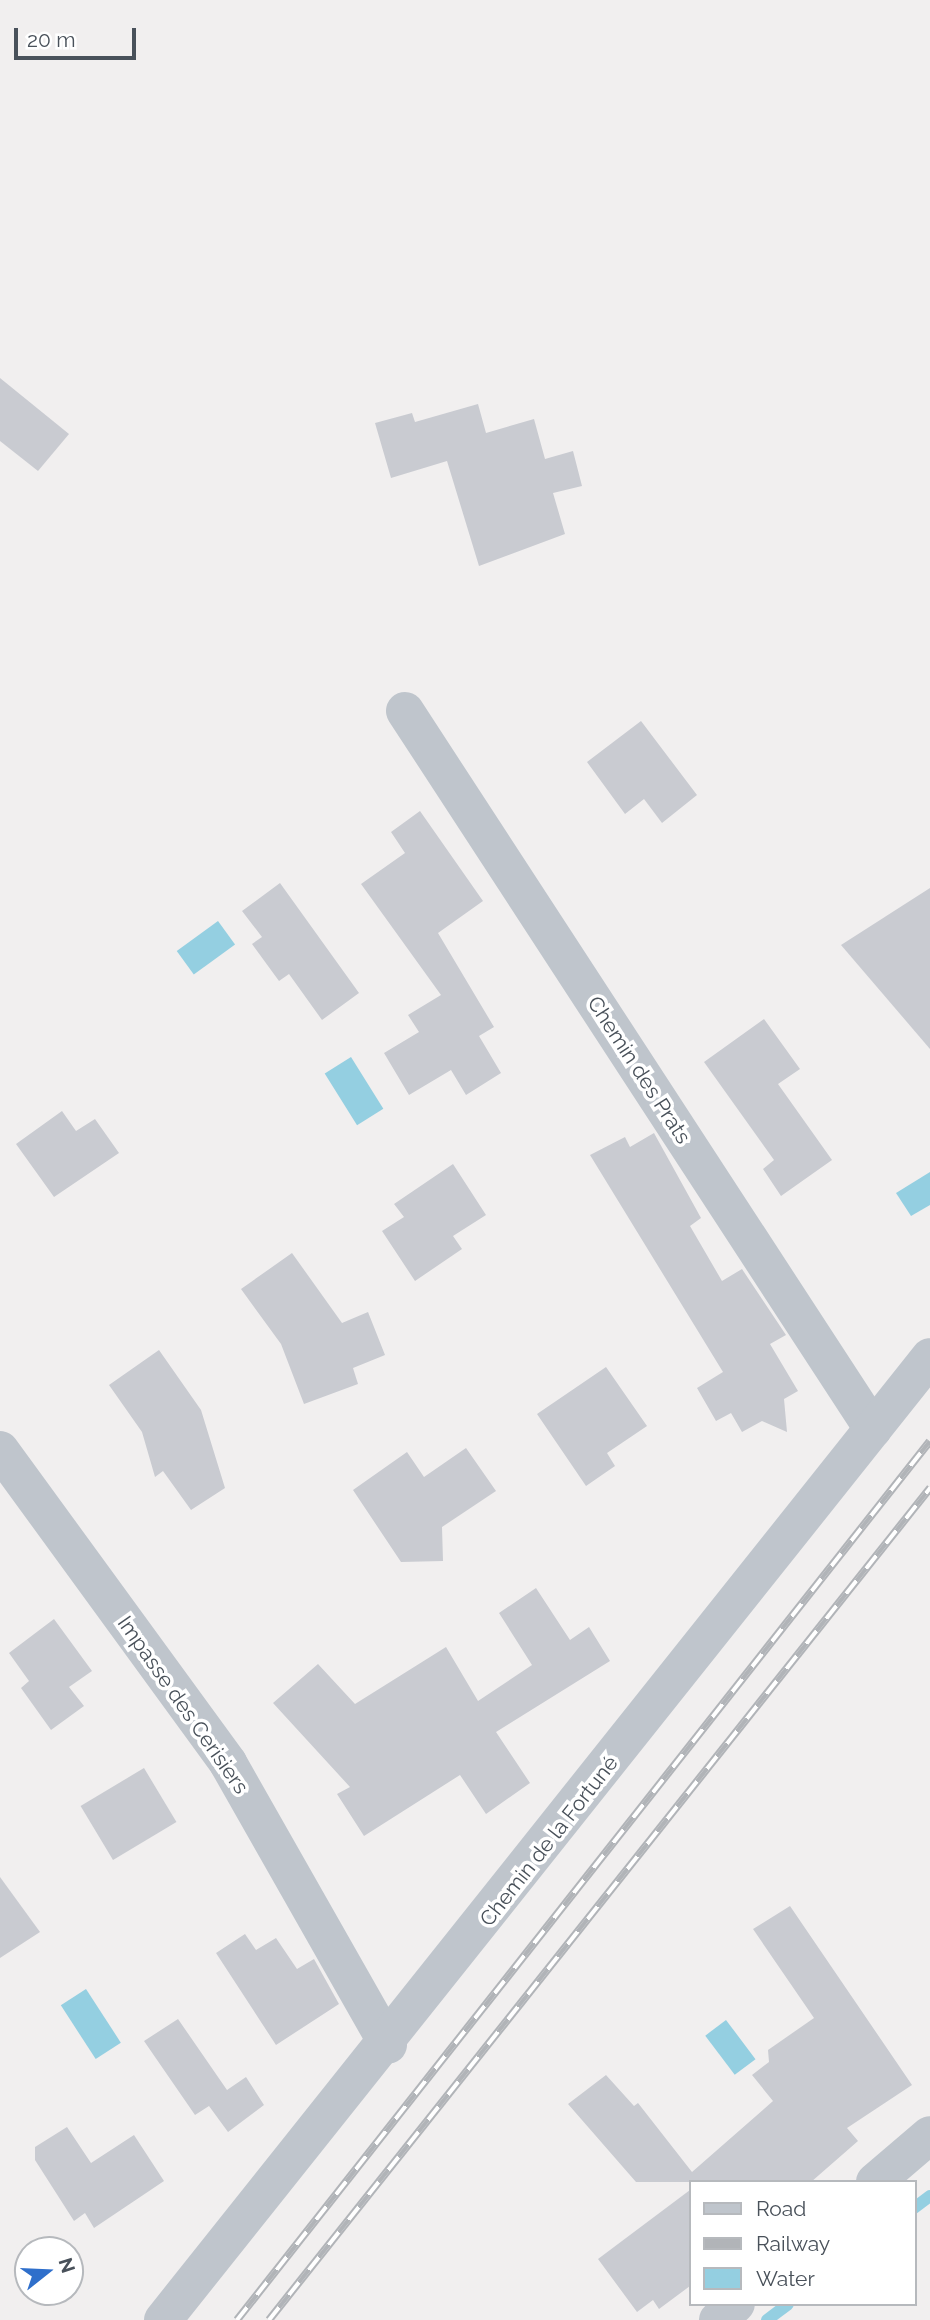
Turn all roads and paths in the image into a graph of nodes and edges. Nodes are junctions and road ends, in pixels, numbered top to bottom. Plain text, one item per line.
1 (405, 712) dead end
2 (930, 1357) edge
3 (873, 1429) junction
4 (0, 1450) edge
5 (388, 2045) junction
6 (930, 2135) edge
7 (877, 2180) edge
8 (734, 2306) edge
9 (163, 2320) edge
10 (718, 2320) edge

1 - 3 street, Chemin des Prats
2 - 3 street, Chemin de la Fortuné
3 - 5 street, Chemin de la Fortuné
4 - 5 street, Impasse des Cerisiers
5 - 9 street, Chemin de la Fortuné
6 - 7 street
8 - 10 street

